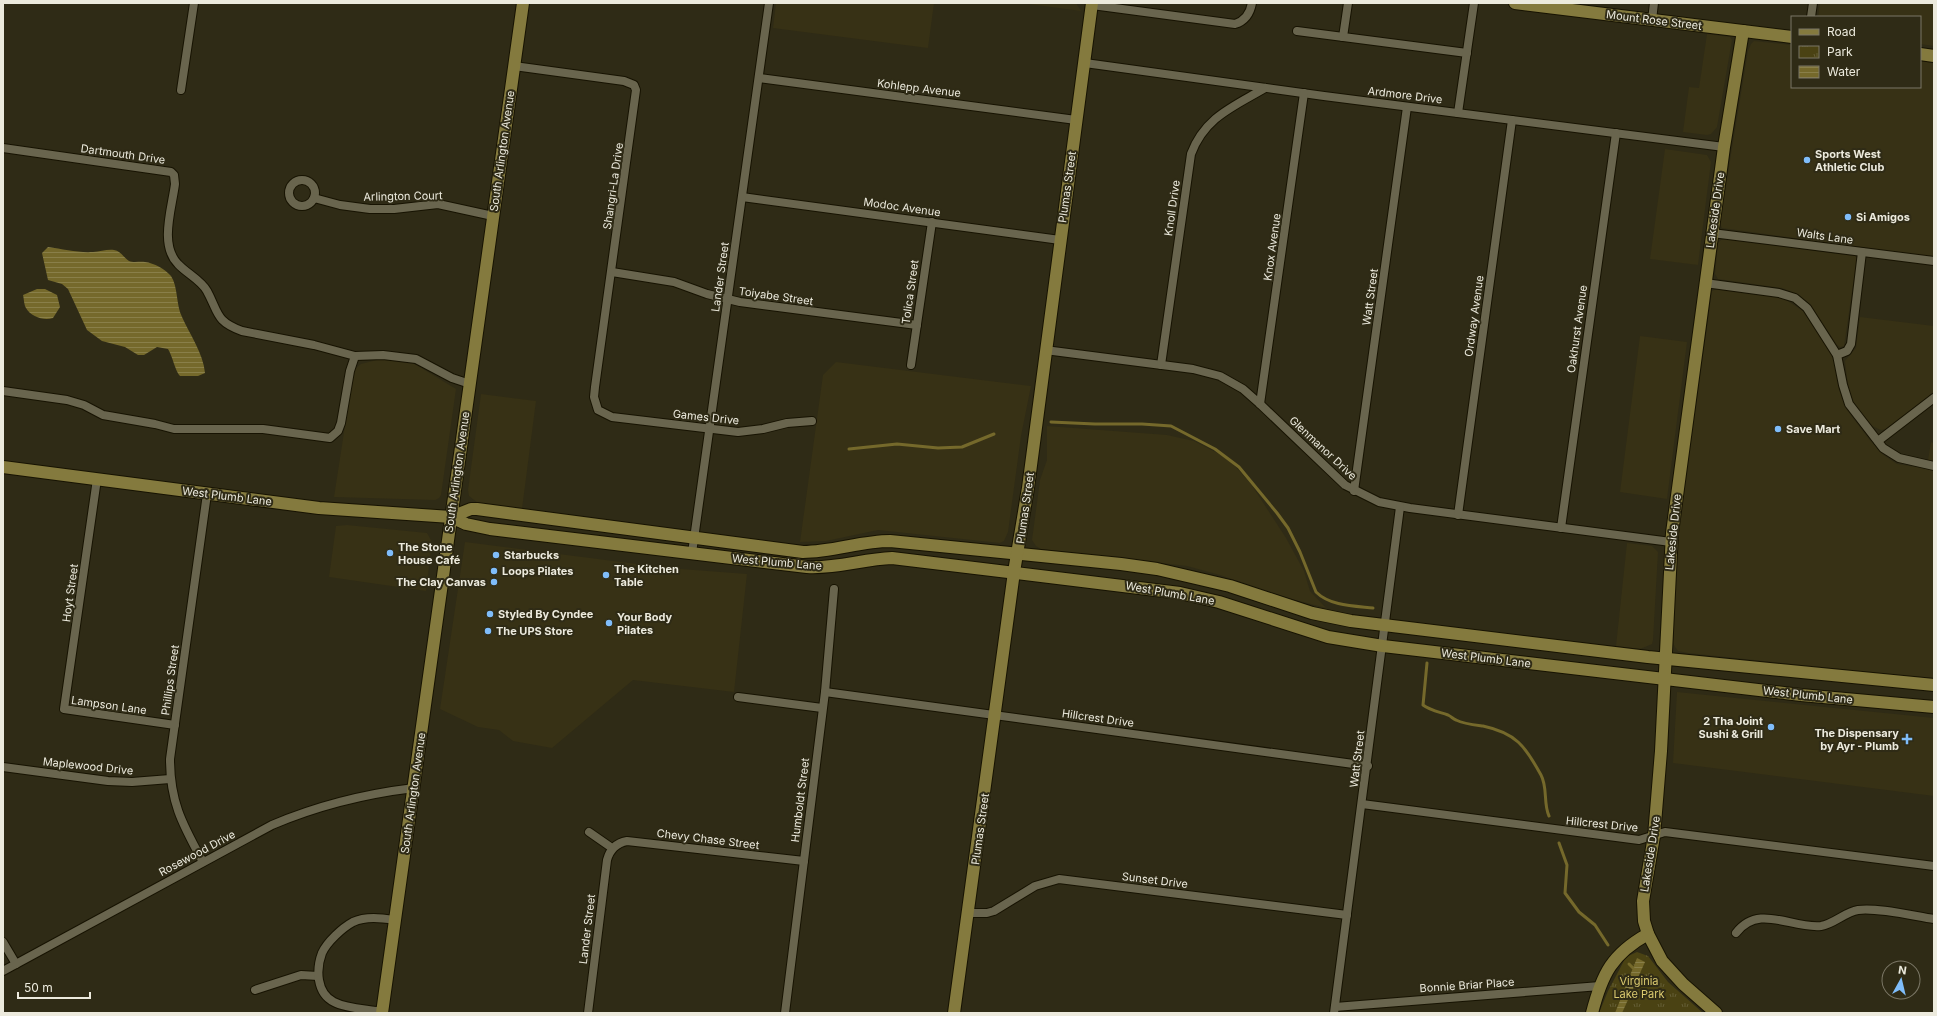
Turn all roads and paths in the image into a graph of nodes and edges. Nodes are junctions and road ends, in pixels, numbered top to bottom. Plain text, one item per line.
1 (194, 3) edge
2 (523, 3) edge
3 (769, 3) edge
4 (1252, 3) edge
5 (1348, 3) edge
6 (1474, 3) edge
7 (1515, 3) edge
8 (1654, 3) edge
9 (1813, 3) edge
10 (1092, 4) edge
11 (1811, 16) edge
12 (1652, 20) junction
13 (1297, 31) dead end
14 (1743, 31) junction
15 (1343, 37) junction
16 (1791, 37) edge
17 (1467, 53) junction
18 (1921, 54) edge
19 (1934, 56) edge
20 (1084, 63) junction
21 (514, 66) junction
22 (759, 78) junction
23 (1265, 88) junction
24 (181, 90) dead end
25 (1304, 93) junction
26 (1407, 107) junction
27 (1458, 113) junction
28 (1076, 120) junction
29 (1512, 120) junction
30 (1616, 133) junction
31 (1724, 147) junction
32 (3, 148) edge
33 (742, 196) junction
34 (314, 198) dead end
35 (493, 216) junction
36 (932, 222) junction
37 (1712, 233) junction
38 (1060, 240) junction
39 (1862, 252) junction
40 (1934, 261) edge
41 (612, 272) junction
42 (1705, 283) junction
43 (728, 299) junction
44 (917, 325) junction
45 (1045, 350) junction
46 (1837, 355) junction
47 (355, 356) junction
48 (911, 365) dead end
49 (1161, 365) junction
50 (470, 384) junction
51 (3, 391) edge
52 (1934, 398) edge
53 (1260, 404) junction
54 (598, 410) joint
55 (812, 421) dead end
56 (709, 430) junction
57 (1878, 441) junction
58 (1934, 466) edge
59 (3, 467) edge
60 (97, 480) junction
61 (1354, 491) junction
62 (207, 494) junction
63 (1400, 507) junction
64 (1458, 515) junction
65 (451, 517) junction
66 (1561, 528) junction
67 (695, 536) junction
68 (1671, 542) junction
69 (692, 553) junction
70 (1018, 553) junction
71 (1014, 572) junction
72 (834, 589) dead end
73 (1385, 626) junction
74 (1383, 646) junction
75 (1664, 659) junction
76 (1664, 679) junction
77 (1934, 685) edge
78 (824, 692) junction
79 (738, 697) dead end
80 (1934, 707) edge
81 (822, 708) junction
82 (64, 709) joint
83 (995, 714) junction
84 (175, 725) junction
85 (1368, 766) junction
86 (3, 767) edge
87 (170, 779) junction
88 (414, 788) junction
89 (1362, 804) junction
90 (589, 832) dead end
91 (1654, 836) junction
92 (612, 848) junction
93 (804, 861) junction
94 (203, 862) junction
95 (1934, 866) edge
96 (968, 913) junction
97 (1347, 915) junction
98 (1934, 919) edge
99 (395, 920) junction
100 (1736, 933) dead end
101 (1648, 934) junction
102 (3, 942) edge
103 (16, 964) junction
104 (3, 971) edge
105 (318, 976) junction
106 (1600, 986) junction
107 (255, 990) dead end
108 (1335, 1010) edge
109 (382, 1012) edge
110 (588, 1013) edge
111 (785, 1013) edge
112 (954, 1013) edge
113 (1592, 1013) edge
114 (1716, 1013) edge

1 - 24 street
2 - 21 main road, South Arlington Avenue
3 - 22 street, Lander Street
4 - 10 street
5 - 15 street
6 - 17 street
7 - 12 main road, Mount Rose Street
8 - 12 street
9 - 11 street
10 - 20 main road, Plumas Street
12 - 14 main road, Mount Rose Street
13 - 15 street
14 - 16 main road, Mount Rose Street
14 - 31 main road, Lakeside Drive
15 - 17 street
17 - 27 street
18 - 19 main road
20 - 23 street, Ardmore Drive
20 - 28 main road, Plumas Street
21 - 35 main road, South Arlington Avenue
21 - 41 street, Shangri-La Drive
22 - 28 street, Kohlepp Avenue
22 - 33 street, Lander Street
23 - 25 street, Ardmore Drive
23 - 49 street, Knoll Drive
25 - 26 street, Ardmore Drive
25 - 53 street, Knox Avenue
26 - 27 street, Ardmore Drive
26 - 61 street, Watt Street
27 - 29 street, Ardmore Drive
28 - 38 main road, Plumas Street
29 - 30 street, Ardmore Drive
29 - 64 street, Ordway Avenue
30 - 31 street, Ardmore Drive
30 - 66 street, Oakhurst Avenue
31 - 37 main road, Lakeside Drive
32 - 47 street, Dartmouth Drive
33 - 36 street, Modoc Avenue
33 - 43 street, Lander Street
34 - 35 street, Arlington Court
35 - 50 main road, South Arlington Avenue
36 - 38 street, Modoc Avenue
36 - 44 street, Tolica Street
37 - 39 street, Walts Lane
37 - 42 main road, Lakeside Drive
38 - 45 main road, Plumas Street
39 - 40 street, Walts Lane
39 - 46 street
41 - 43 street, Toiyabe Street
41 - 54 street, Shangri-La Drive
42 - 46 street
42 - 68 main road, Lakeside Drive
43 - 44 street, Toiyabe Street
43 - 56 street, Lander Street
44 - 48 street, Tolica Street
45 - 49 street, Glenmanor Drive
45 - 70 main road, Plumas Street
46 - 57 street
47 - 50 street, Dartmouth Drive
47 - 51 street
49 - 53 street, Glenmanor Drive
50 - 65 main road, South Arlington Avenue
52 - 57 street
53 - 61 street, Glenmanor Drive
54 - 56 street, Games Drive
55 - 56 street, Games Drive
56 - 67 street, Lander Street
57 - 58 street
59 - 60 main road, West Plumb Lane
60 - 62 main road, West Plumb Lane
60 - 82 street, Hoyt Street
61 - 63 street, Glenmanor Drive
62 - 65 main road, West Plumb Lane
62 - 84 street, Phillips Street
63 - 64 street, Glenmanor Drive
63 - 73 street, Watt Street
64 - 66 street, Glenmanor Drive
65 - 67 main road, West Plumb Lane
65 - 69 main road, West Plumb Lane
65 - 88 main road, South Arlington Avenue
66 - 68 street, Glenmanor Drive
67 - 69 street, Lander Street
67 - 70 main road, West Plumb Lane
68 - 75 main road, Lakeside Drive
69 - 71 main road, West Plumb Lane
70 - 71 main road, Plumas Street
70 - 73 main road, West Plumb Lane
71 - 74 main road, West Plumb Lane
71 - 83 main road, Plumas Street
72 - 78 street, Humboldt Street
73 - 74 street, Watt Street
73 - 75 main road, West Plumb Lane
74 - 76 main road, West Plumb Lane
74 - 85 street, Watt Street
75 - 76 main road, Lakeside Drive
75 - 77 main road, West Plumb Lane
76 - 80 main road, West Plumb Lane
76 - 91 main road, Lakeside Drive
78 - 81 street, Humboldt Street
78 - 83 street, Hillcrest Drive
79 - 81 street
81 - 93 street, Humboldt Street
82 - 84 street, Lampson Lane
83 - 85 street, Hillcrest Drive
83 - 96 main road, Plumas Street
84 - 87 street, Phillips Street
85 - 89 street, Watt Street
86 - 87 street, Maplewood Drive
87 - 94 street, Phillips Street
88 - 94 street, Rosewood Drive
88 - 99 main road, South Arlington Avenue
89 - 91 street, Hillcrest Drive
89 - 97 street, Watt Street
90 - 92 street
91 - 95 street, Hillcrest Drive
91 - 101 main road, Lakeside Drive
92 - 93 street, Chevy Chase Street
92 - 110 street, Lander Street
93 - 111 street, Humboldt Street
94 - 103 street, Rosewood Drive
96 - 97 street, Sunset Drive
96 - 112 main road, Plumas Street
97 - 108 street, Watt Street
98 - 100 street
99 - 105 street
99 - 109 main road, South Arlington Avenue
101 - 106 main road
101 - 114 main road, Lakeside Drive
102 - 103 street
103 - 104 street, Rosewood Drive
105 - 107 street
105 - 109 street
106 - 108 street, Bonnie Briar Place
106 - 113 main road

